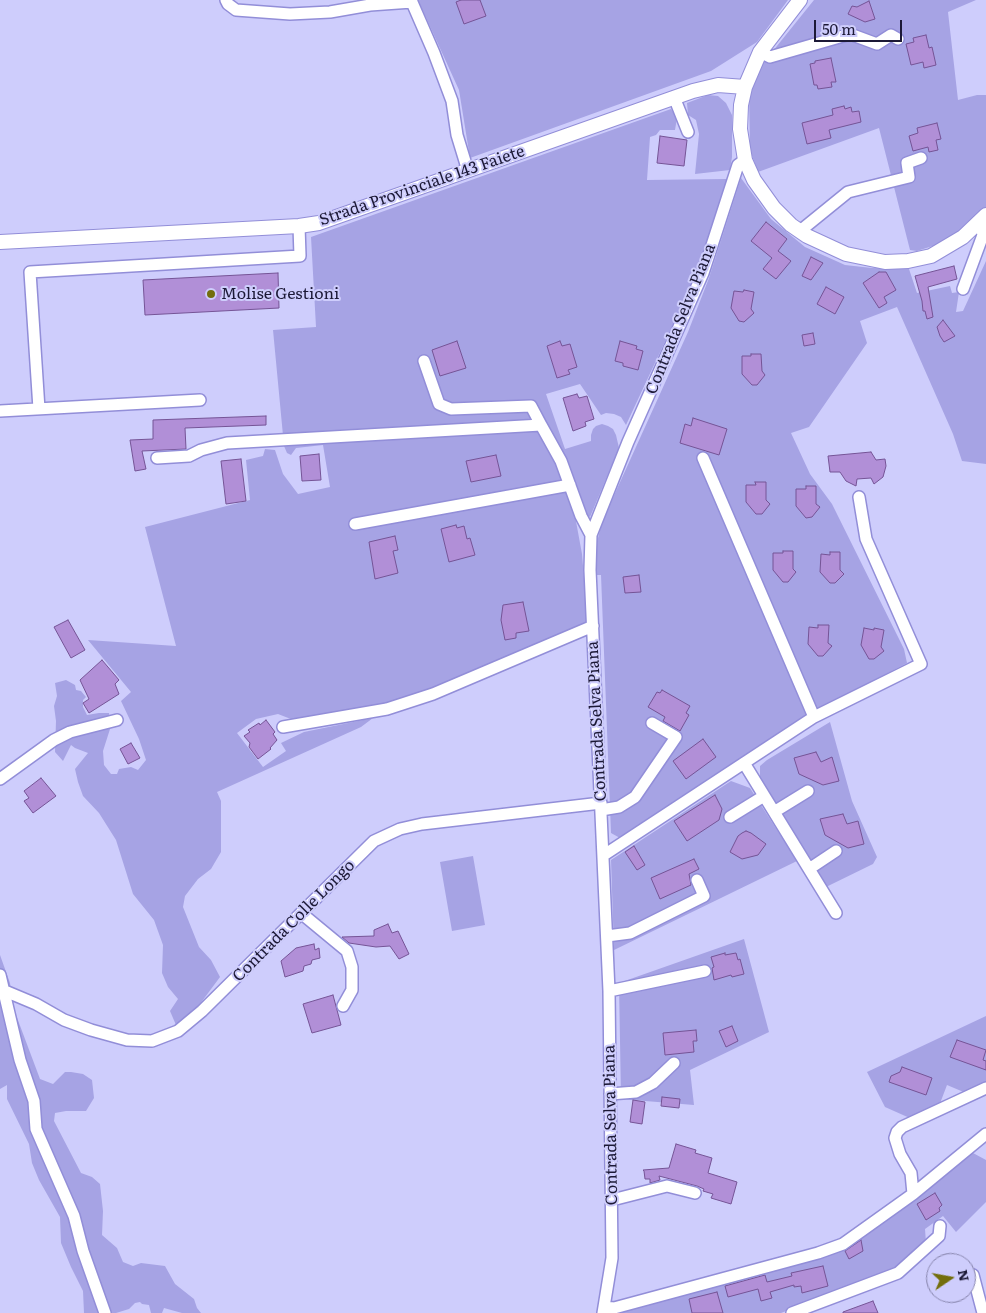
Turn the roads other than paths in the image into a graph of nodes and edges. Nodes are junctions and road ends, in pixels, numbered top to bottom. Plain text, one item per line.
1 (226, 0) edge
2 (800, 0) edge
3 (411, 1) edge
4 (898, 39) dead end
5 (760, 52) junction
6 (745, 86) junction
7 (674, 97) junction
8 (688, 132) dead end
9 (921, 158) dead end
10 (745, 160) junction
11 (468, 172) junction
12 (983, 218) edge
13 (299, 226) junction
14 (800, 231) junction
15 (0, 242) edge
16 (963, 289) dead end
17 (424, 361) dead end
18 (200, 400) dead end
19 (39, 409) junction
20 (0, 411) edge
21 (541, 425) junction
22 (157, 458) dead end
23 (703, 458) dead end
24 (570, 486) junction
25 (859, 497) dead end
26 (355, 524) dead end
27 (591, 535) junction
28 (593, 626) junction
29 (814, 717) junction
30 (117, 720) dead end
31 (652, 723) dead end
32 (282, 727) dead end
33 (744, 763) junction
34 (0, 779) edge
35 (808, 791) dead end
36 (764, 796) junction
37 (601, 806) junction
38 (774, 812) junction
39 (730, 817) dead end
40 (836, 851) dead end
41 (604, 855) junction
42 (809, 869) junction
43 (697, 880) dead end
44 (836, 913) dead end
45 (301, 914) junction
46 (607, 936) junction
47 (705, 971) dead end
48 (0, 975) edge
49 (5, 991) junction
50 (609, 991) junction
51 (343, 1006) dead end
52 (674, 1063) dead end
53 (986, 1088) edge
54 (610, 1094) junction
55 (986, 1134) edge
56 (695, 1193) dead end
57 (913, 1194) junction
58 (612, 1200) junction
59 (940, 1226) dead end
60 (976, 1288) edge
61 (604, 1310) edge
62 (105, 1313) edge
63 (792, 1313) edge
64 (982, 1313) edge

1 - 3 street
2 - 5 main road
3 - 11 street
4 - 5 street
5 - 6 main road
6 - 7 main road, Strada Provinciale 143 Faiete
6 - 10 main road
7 - 8 street
7 - 11 main road, Strada Provinciale 143 Faiete
9 - 14 street
10 - 14 main road
10 - 27 street, Contrada Selva Piana
11 - 13 main road, Strada Provinciale 143 Faiete
12 - 14 main road
12 - 16 street
13 - 15 main road, Strada Provinciale 143 Faiete
13 - 19 street
17 - 21 street
18 - 19 street
19 - 20 street
21 - 22 street
21 - 24 street
23 - 29 street
24 - 26 street
24 - 27 street
25 - 29 street
27 - 28 street, Contrada Selva Piana
28 - 32 street
28 - 37 street, Contrada Selva Piana
29 - 33 street
30 - 34 street
31 - 37 street, Contrada Colle Longo
33 - 36 street
33 - 41 street
35 - 38 street
36 - 38 street
36 - 39 street
37 - 41 street, Contrada Selva Piana
37 - 45 street, Contrada Colle Longo
38 - 42 street
40 - 42 street
41 - 46 street, Contrada Selva Piana
42 - 44 street
43 - 46 street
45 - 49 street, Contrada Colle Longo
45 - 51 street
46 - 50 street, Contrada Selva Piana
47 - 50 street
48 - 49 street
49 - 62 street
50 - 54 street, Contrada Selva Piana
52 - 54 street
53 - 57 street
54 - 58 street, Contrada Selva Piana
55 - 57 street
56 - 58 street
57 - 61 street
58 - 61 street, Contrada Selva Piana
59 - 63 street
60 - 64 street

